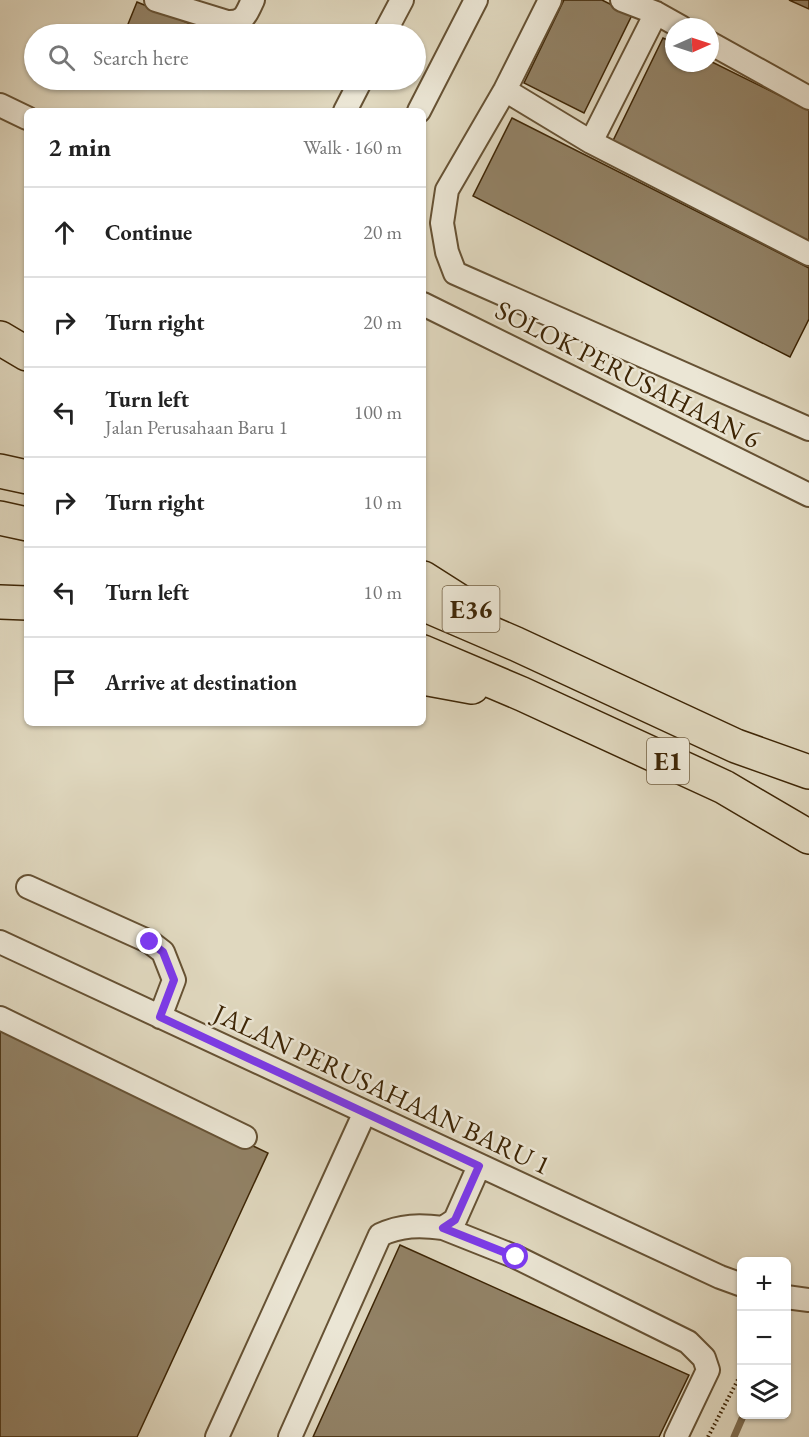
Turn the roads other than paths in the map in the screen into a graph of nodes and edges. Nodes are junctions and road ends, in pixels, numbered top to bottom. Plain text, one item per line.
1 (156, 0) edge
2 (253, 0) edge
3 (402, 0) edge
4 (550, 0) edge
5 (622, 0) edge
6 (471, 2) edge
7 (656, 13) junction
8 (665, 18) edge
9 (389, 24) edge
10 (719, 48) edge
11 (356, 90) edge
12 (505, 90) junction
13 (809, 98) edge
14 (0, 105) edge
15 (347, 108) edge
16 (420, 108) edge
17 (24, 117) edge
18 (591, 142) junction
19 (809, 254) edge
20 (426, 305) edge
21 (0, 338) edge
22 (24, 352) edge
23 (809, 429) edge
24 (0, 471) edge
25 (24, 476) edge
26 (809, 495) edge
27 (0, 518) edge
28 (24, 523) edge
29 (426, 580) edge
30 (0, 602) edge
31 (24, 603) edge
32 (426, 605) edge
33 (516, 644) junction
34 (426, 653) edge
35 (426, 678) edge
36 (522, 694) junction
37 (809, 772) edge
38 (809, 837) edge
39 (28, 887) dead end
40 (0, 942) edge
41 (160, 1017) junction
42 (0, 1018) edge
43 (366, 1112) junction
44 (244, 1137) dead end
45 (479, 1166) junction
46 (443, 1228) junction
47 (737, 1283) edge
48 (791, 1298) edge
49 (809, 1300) edge
50 (217, 1437) edge
51 (290, 1437) edge
52 (676, 1437) edge

1 - 2 street
3 - 9 street
4 - 12 street
5 - 7 street
6 - 16 street
7 - 8 street
7 - 18 street
10 - 13 street
11 - 15 street
12 - 18 street
12 - 23 street
14 - 17 street
18 - 19 street
20 - 26 street, SOLOK PERUSAHAAN 6
21 - 22 highway
24 - 25 highway
27 - 28 highway
29 - 33 highway, E36
30 - 31 highway
32 - 33 highway, E1
33 - 37 highway, E1
34 - 36 highway, E1
35 - 36 highway
36 - 38 highway, E1
39 - 41 street
40 - 41 street, JALAN PERUSAHAAN BARU 1
41 - 43 street, JALAN PERUSAHAAN BARU 1
42 - 44 street
43 - 45 street, JALAN PERUSAHAAN BARU 1
43 - 50 street
45 - 46 street
45 - 47 street, JALAN PERUSAHAAN BARU 1
46 - 51 street
46 - 52 street
48 - 49 street

